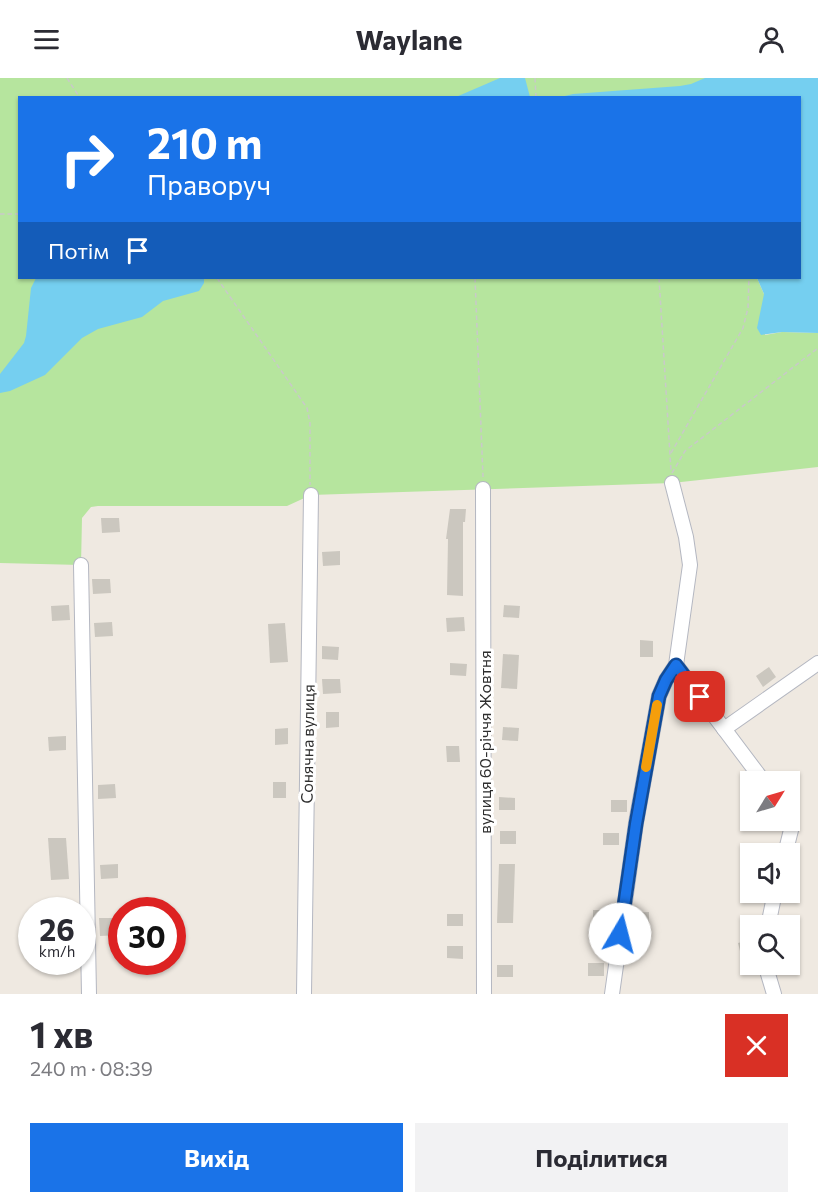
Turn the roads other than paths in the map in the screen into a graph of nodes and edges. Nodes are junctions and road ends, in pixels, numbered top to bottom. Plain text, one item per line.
1 (672, 483) dead end
2 (483, 489) road end
3 (310, 495) road end
4 (81, 565) dead end
5 (818, 663) edge
6 (676, 665) junction
7 (724, 729) junction
8 (756, 771) edge
9 (768, 975) edge
10 (89, 994) edge
11 (304, 994) edge
12 (484, 994) edge
13 (612, 994) edge
14 (774, 994) edge

1 - 6 street
2 - 12 street, вулиця 60-річчя Жовтня
3 - 11 street, Сонячна вулиця
4 - 10 street
5 - 7 street
6 - 7 street
6 - 13 street
7 - 8 street
9 - 14 street

